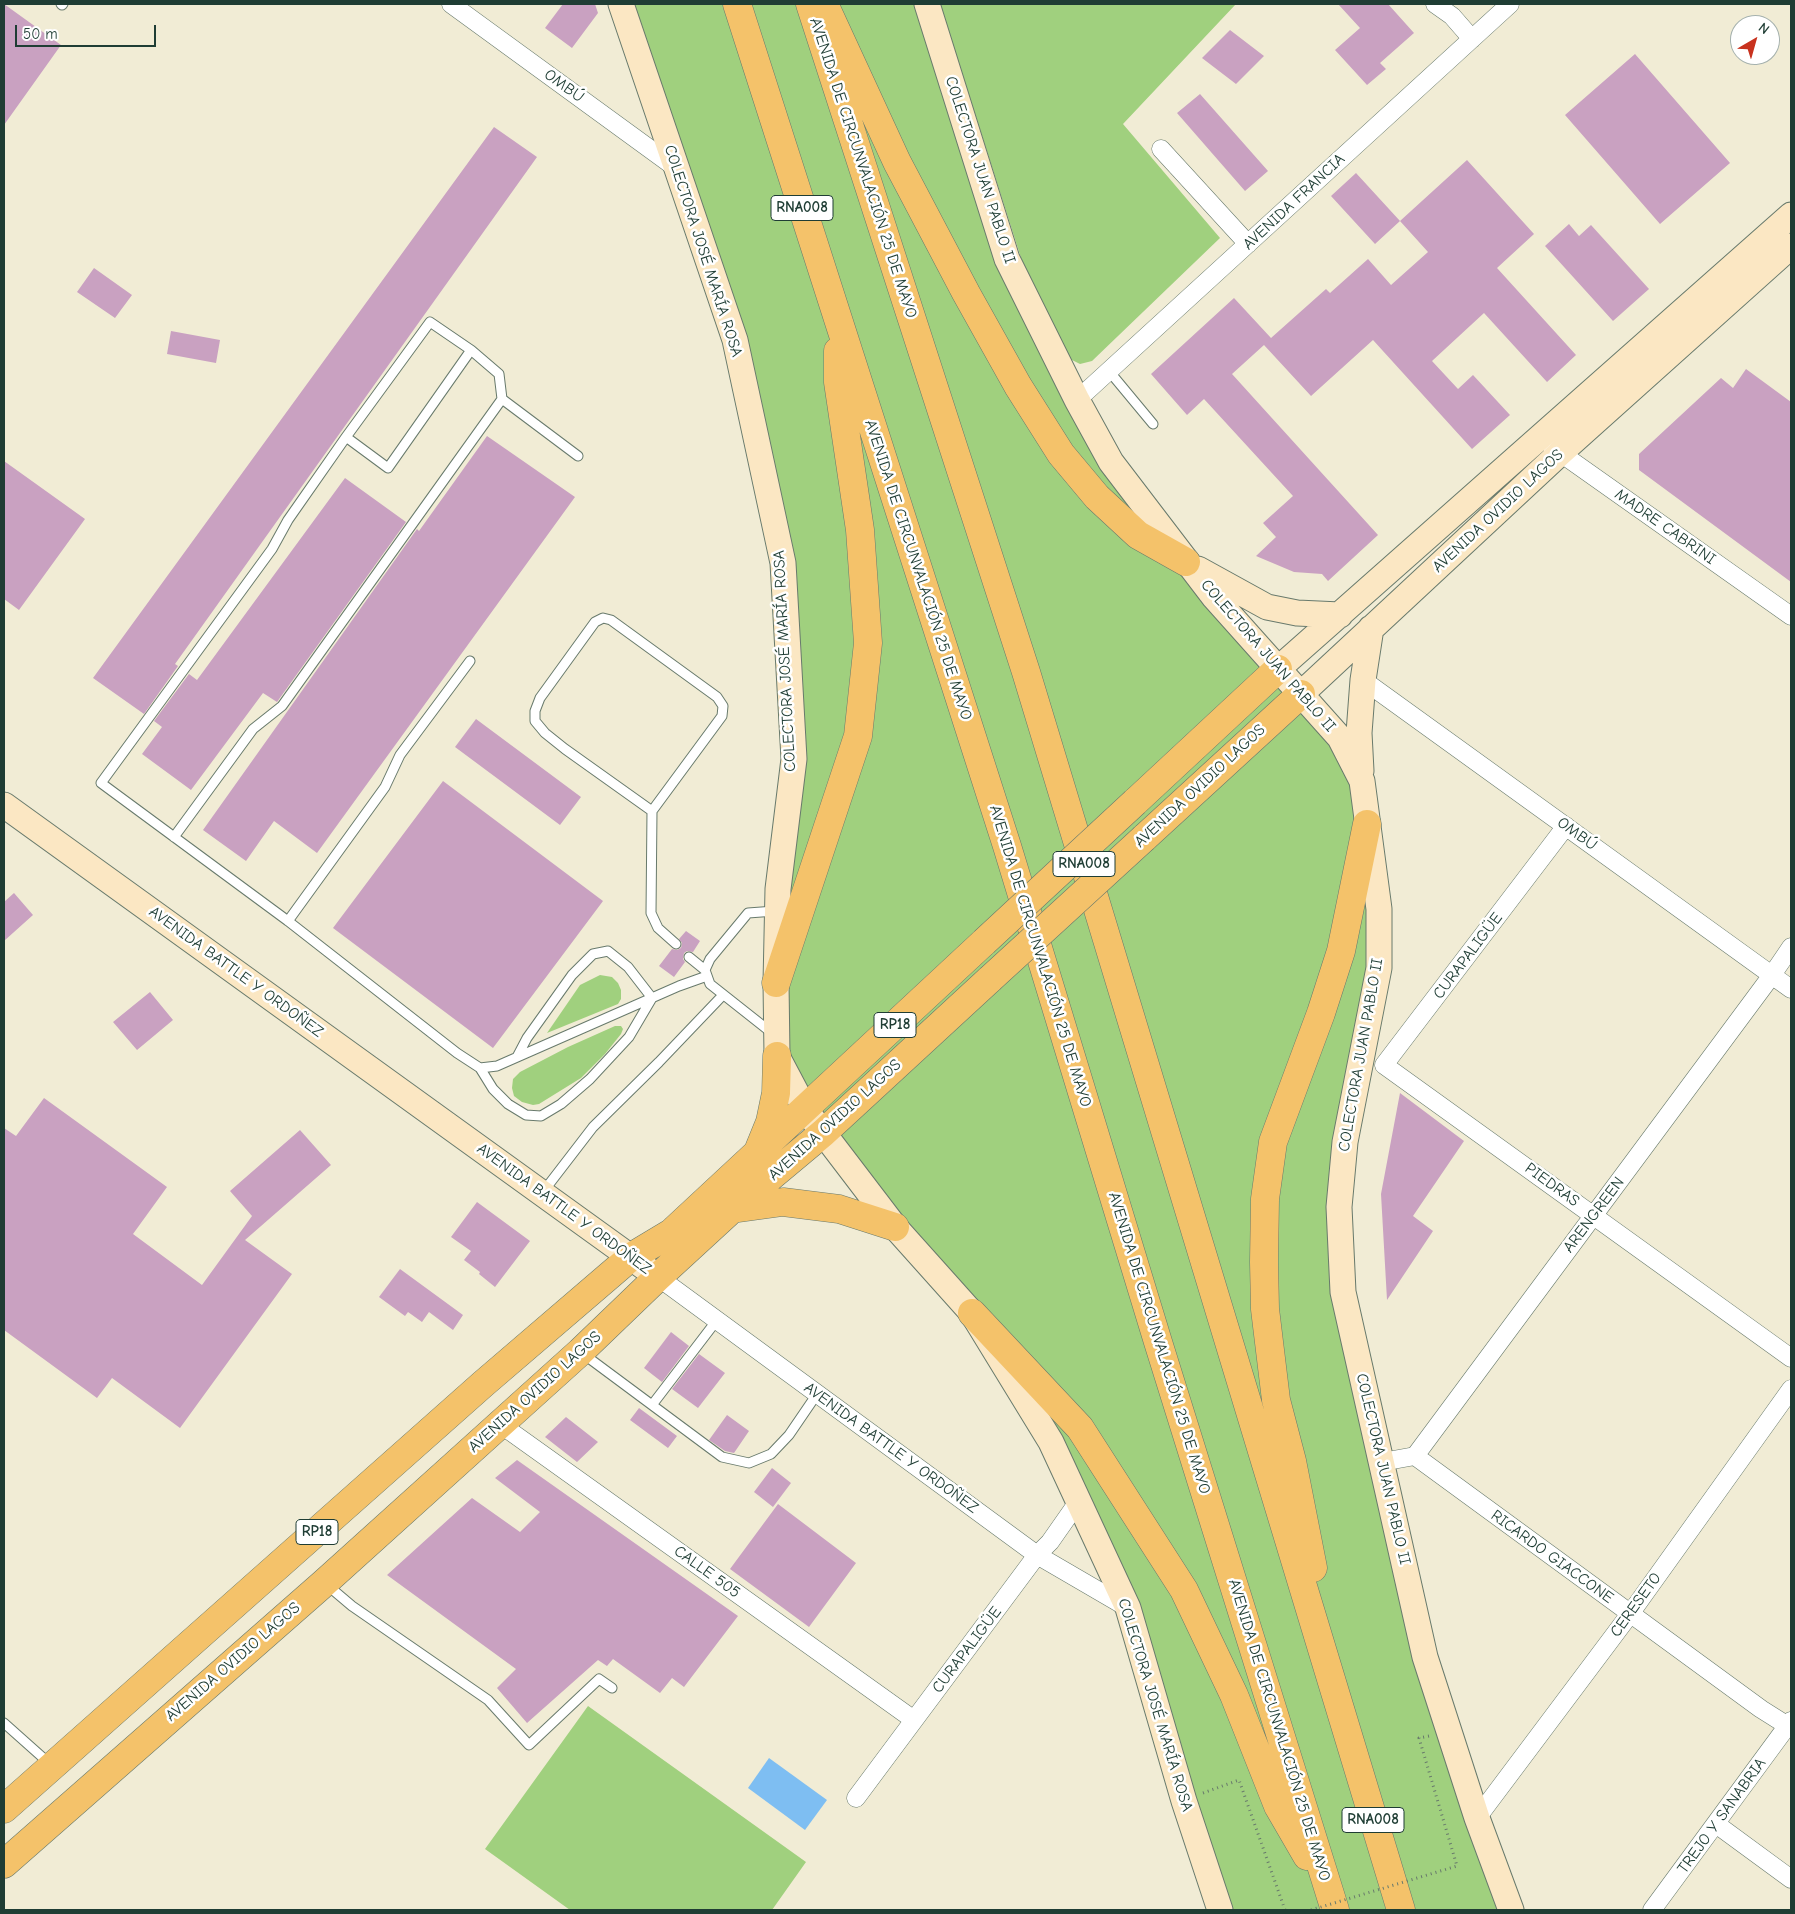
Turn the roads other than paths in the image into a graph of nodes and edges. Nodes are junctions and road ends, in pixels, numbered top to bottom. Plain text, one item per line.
1 (452, 4) edge
2 (621, 4) edge
3 (737, 4) edge
4 (810, 4) edge
5 (824, 4) edge
6 (927, 4) edge
7 (1435, 4) edge
8 (1510, 4) edge
9 (1472, 38) junction
10 (1161, 149) dead end
11 (676, 168) junction
12 (1791, 215) edge
13 (1785, 241) edge
14 (1248, 244) junction
15 (837, 320) junction
16 (471, 350) junction
17 (1110, 371) junction
18 (502, 399) junction
19 (1077, 400) junction
20 (1153, 424) dead end
21 (346, 437) junction
22 (1540, 438) junction
23 (1560, 453) junction
24 (578, 456) dead end
25 (1186, 562) junction
26 (1340, 615) junction
27 (1791, 616) edge
28 (1371, 628) junction
29 (470, 661) dead end
30 (1278, 669) junction
31 (1363, 680) junction
32 (1301, 694) junction
33 (1362, 781) junction
34 (4, 805) edge
35 (652, 811) junction
36 (1367, 824) junction
37 (1566, 826) junction
38 (174, 837) junction
39 (777, 910) junction
40 (288, 921) junction
41 (676, 944) dead end
42 (1791, 947) edge
43 (689, 957) dead end
44 (706, 973) junction
45 (1772, 975) junction
46 (776, 983) junction
47 (1791, 989) edge
48 (723, 994) junction
49 (652, 998) junction
50 (776, 1046) junction
51 (517, 1057) junction
52 (1384, 1065) junction
53 (1359, 1066) junction
54 (480, 1068) junction
55 (805, 1109) junction
56 (823, 1133) junction
57 (758, 1152) junction
58 (542, 1193) junction
59 (732, 1209) junction
60 (1594, 1215) junction
61 (894, 1227) junction
62 (631, 1257) junction
63 (658, 1276) junction
64 (972, 1313) junction
65 (717, 1320) junction
66 (580, 1352) junction
67 (1791, 1358) edge
68 (1791, 1389) edge
69 (817, 1394) junction
70 (652, 1405) junction
71 (500, 1424) junction
72 (1415, 1456) junction
73 (1382, 1462) junction
74 (1078, 1502) junction
75 (1038, 1555) junction
76 (324, 1583) junction
77 (1128, 1608) junction
78 (1630, 1614) junction
79 (612, 1688) dead end
80 (914, 1720) junction
81 (4, 1723) edge
82 (1790, 1724) edge
83 (1345, 1729) junction
84 (54, 1767) junction
85 (856, 1798) dead end
86 (4, 1810) edge
87 (1477, 1818) junction
88 (1716, 1824) junction
89 (4, 1864) edge
90 (1791, 1879) edge
91 (1326, 1906) edge
92 (1514, 1906) edge
93 (1220, 1910) edge
94 (1401, 1910) edge
95 (1652, 1910) edge

1 - 11 street, OMBÚ
2 - 11 main road, COLECTORA JOSÉ MARÍA ROSA
3 - 15 main road, AVENIDA DE CIRCUNVALACIÓN 25 DE MAYO / RNA008
4 - 83 main road, AVENIDA DE CIRCUNVALACIÓN 25 DE MAYO / RNA008
5 - 25 main road
6 - 19 main road, COLECTORA JUAN PABLO II
7 - 9 street
8 - 9 street, AVENIDA FRANCIA
9 - 14 street, AVENIDA FRANCIA
10 - 14 street
11 - 39 main road, COLECTORA JOSÉ MARÍA ROSA
12 - 13 main road, AVENIDA OVIDIO LAGOS
13 - 22 main road, AVENIDA OVIDIO LAGOS
13 - 23 main road, AVENIDA OVIDIO LAGOS
14 - 17 street, AVENIDA FRANCIA
15 - 46 main road
15 - 91 main road, AVENIDA DE CIRCUNVALACIÓN 25 DE MAYO / RNA008
16 - 18 lane
16 - 21 lane
16 - 21 lane
17 - 19 street, AVENIDA FRANCIA
17 - 20 lane
18 - 24 lane
18 - 38 lane
19 - 25 main road, COLECTORA JUAN PABLO II
21 - 38 lane
22 - 23 street, MADRE CABRINI
22 - 26 main road, AVENIDA OVIDIO LAGOS
23 - 27 street, MADRE CABRINI
23 - 28 main road, AVENIDA OVIDIO LAGOS
25 - 26 main road
25 - 30 main road, COLECTORA JUAN PABLO II
26 - 30 main road, AVENIDA OVIDIO LAGOS
28 - 31 main road
28 - 32 main road, AVENIDA OVIDIO LAGOS
29 - 40 lane
30 - 32 main road, COLECTORA JUAN PABLO II
30 - 55 main road, AVENIDA OVIDIO LAGOS / RP18, bridge
31 - 33 main road
31 - 37 street, OMBÚ
32 - 33 main road, COLECTORA JUAN PABLO II
32 - 56 main road, AVENIDA OVIDIO LAGOS / RP18, bridge
33 - 36 main road, COLECTORA JUAN PABLO II
34 - 58 main road, AVENIDA BATTLE Y ORDOÑEZ
35 - 35 lane
35 - 41 lane
36 - 53 main road, COLECTORA JUAN PABLO II
36 - 83 main road
37 - 45 street, OMBÚ
37 - 52 street, CURAPALIGÜE
38 - 40 lane
39 - 44 lane
39 - 46 main road, COLECTORA JOSÉ MARÍA ROSA
40 - 54 lane
42 - 45 street, ARENGREEN
43 - 44 lane
44 - 48 lane
44 - 49 lane
45 - 47 street, OMBÚ
45 - 60 street, ARENGREEN
46 - 50 main road, COLECTORA JOSÉ MARÍA ROSA
48 - 50 lane
48 - 58 lane
49 - 51 lane
49 - 51 lane
49 - 54 lane
50 - 55 main road, COLECTORA JOSÉ MARÍA ROSA
50 - 57 main road, RP18
51 - 54 lane
52 - 53 street
52 - 60 street, PIEDRAS
53 - 73 main road, COLECTORA JUAN PABLO II
55 - 56 main road, COLECTORA JOSÉ MARÍA ROSA
55 - 57 main road, AVENIDA OVIDIO LAGOS / RP18
56 - 59 main road, AVENIDA OVIDIO LAGOS / RP18
56 - 61 main road, COLECTORA JOSÉ MARÍA ROSA
57 - 62 main road, AVENIDA OVIDIO LAGOS / RP18
58 - 62 main road, AVENIDA BATTLE Y ORDOÑEZ
59 - 61 main road
59 - 63 main road, AVENIDA OVIDIO LAGOS / RP18
60 - 67 street, PIEDRAS
60 - 72 street, ARENGREEN
61 - 64 main road, COLECTORA JOSÉ MARÍA ROSA
62 - 63 main road, AVENIDA BATTLE Y ORDOÑEZ
62 - 84 main road, AVENIDA OVIDIO LAGOS / RP18
63 - 65 street, AVENIDA BATTLE Y ORDOÑEZ
63 - 66 main road, AVENIDA OVIDIO LAGOS / RP18
64 - 74 main road, COLECTORA JOSÉ MARÍA ROSA
64 - 91 main road
65 - 69 street, AVENIDA BATTLE Y ORDOÑEZ
65 - 70 lane
66 - 70 lane
66 - 71 main road, AVENIDA OVIDIO LAGOS / RP18
68 - 78 street, CERESETO
69 - 70 lane
69 - 75 street, AVENIDA BATTLE Y ORDOÑEZ
71 - 76 main road, AVENIDA OVIDIO LAGOS / RP18
71 - 80 street, CALLE 505
72 - 73 street
72 - 78 street, RICARDO GIACCONE
73 - 87 main road, COLECTORA JUAN PABLO II
74 - 75 street, CURAPALIGÜE
74 - 77 main road, COLECTORA JOSÉ MARÍA ROSA
75 - 77 street, AVENIDA BATTLE Y ORDOÑEZ
75 - 80 street, CURAPALIGÜE
76 - 79 lane
76 - 89 main road, AVENIDA OVIDIO LAGOS / RP18
77 - 93 main road, COLECTORA JOSÉ MARÍA ROSA
78 - 82 street, RICARDO GIACCONE
78 - 87 street, CERESETO
80 - 85 street, CURAPALIGÜE
81 - 84 lane
82 - 88 street, TREJO Y SANABRIA
83 - 94 main road, AVENIDA DE CIRCUNVALACIÓN 25 DE MAYO / RNA008
84 - 86 main road, AVENIDA OVIDIO LAGOS / RP18
87 - 92 main road, COLECTORA JUAN PABLO II
88 - 90 street
88 - 95 street, TREJO Y SANABRIA

